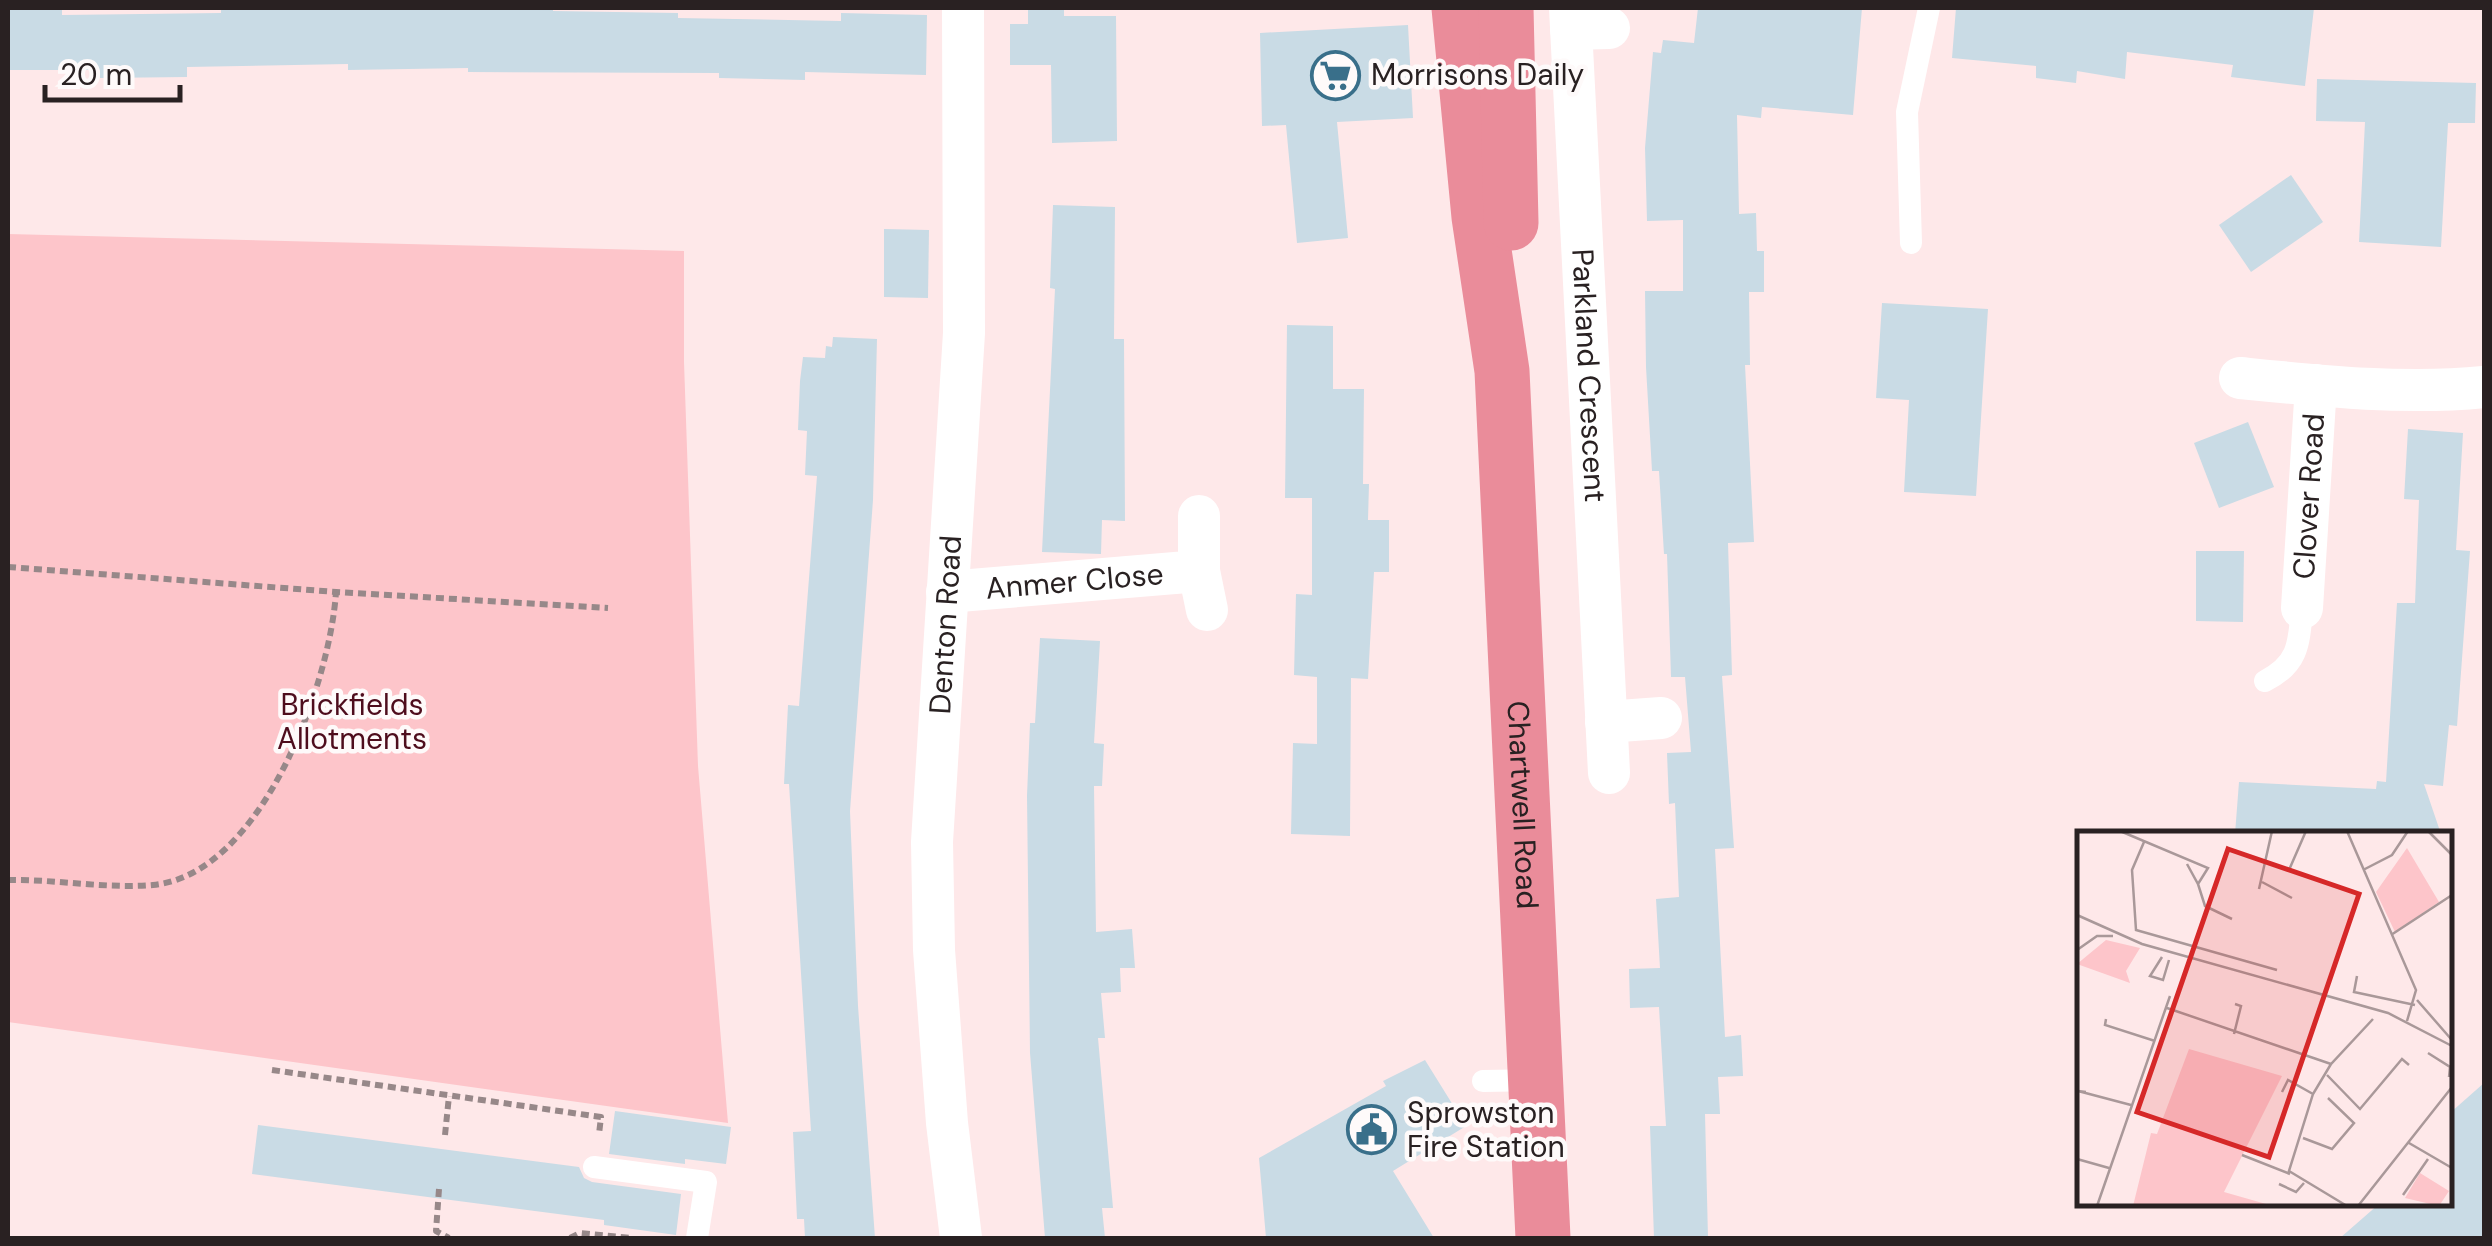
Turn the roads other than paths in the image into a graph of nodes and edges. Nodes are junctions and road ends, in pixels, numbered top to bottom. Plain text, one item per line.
1 (963, 8) edge
2 (1458, 8) edge
3 (1506, 8) edge
4 (1929, 8) edge
5 (1583, 21) edge
6 (1911, 242) dead end
7 (1502, 371) junction
8 (2240, 378) dead end
9 (2316, 385) junction
10 (2484, 387) edge
11 (1199, 516) dead end
12 (946, 592) junction
13 (2302, 608) joint
14 (2265, 682) dead end
15 (1661, 718) dead end
16 (1606, 722) junction
17 (1609, 774) dead end
18 (594, 1167) dead end
19 (696, 1238) edge
20 (961, 1238) edge
21 (1543, 1238) edge

1 - 12 street, Denton Road
2 - 7 highway, Chartwell Road
3 - 7 highway, Chartwell Road
4 - 6 lane
5 - 16 street, Parkland Crescent
7 - 21 highway, Chartwell Road
8 - 9 street, Clover Road
9 - 10 street, Clover Road
9 - 13 street, Clover Road
11 - 12 street, Anmer Close
12 - 20 street, Denton Road
13 - 14 lane
15 - 16 street
16 - 17 street, Parkland Crescent
18 - 19 lane

